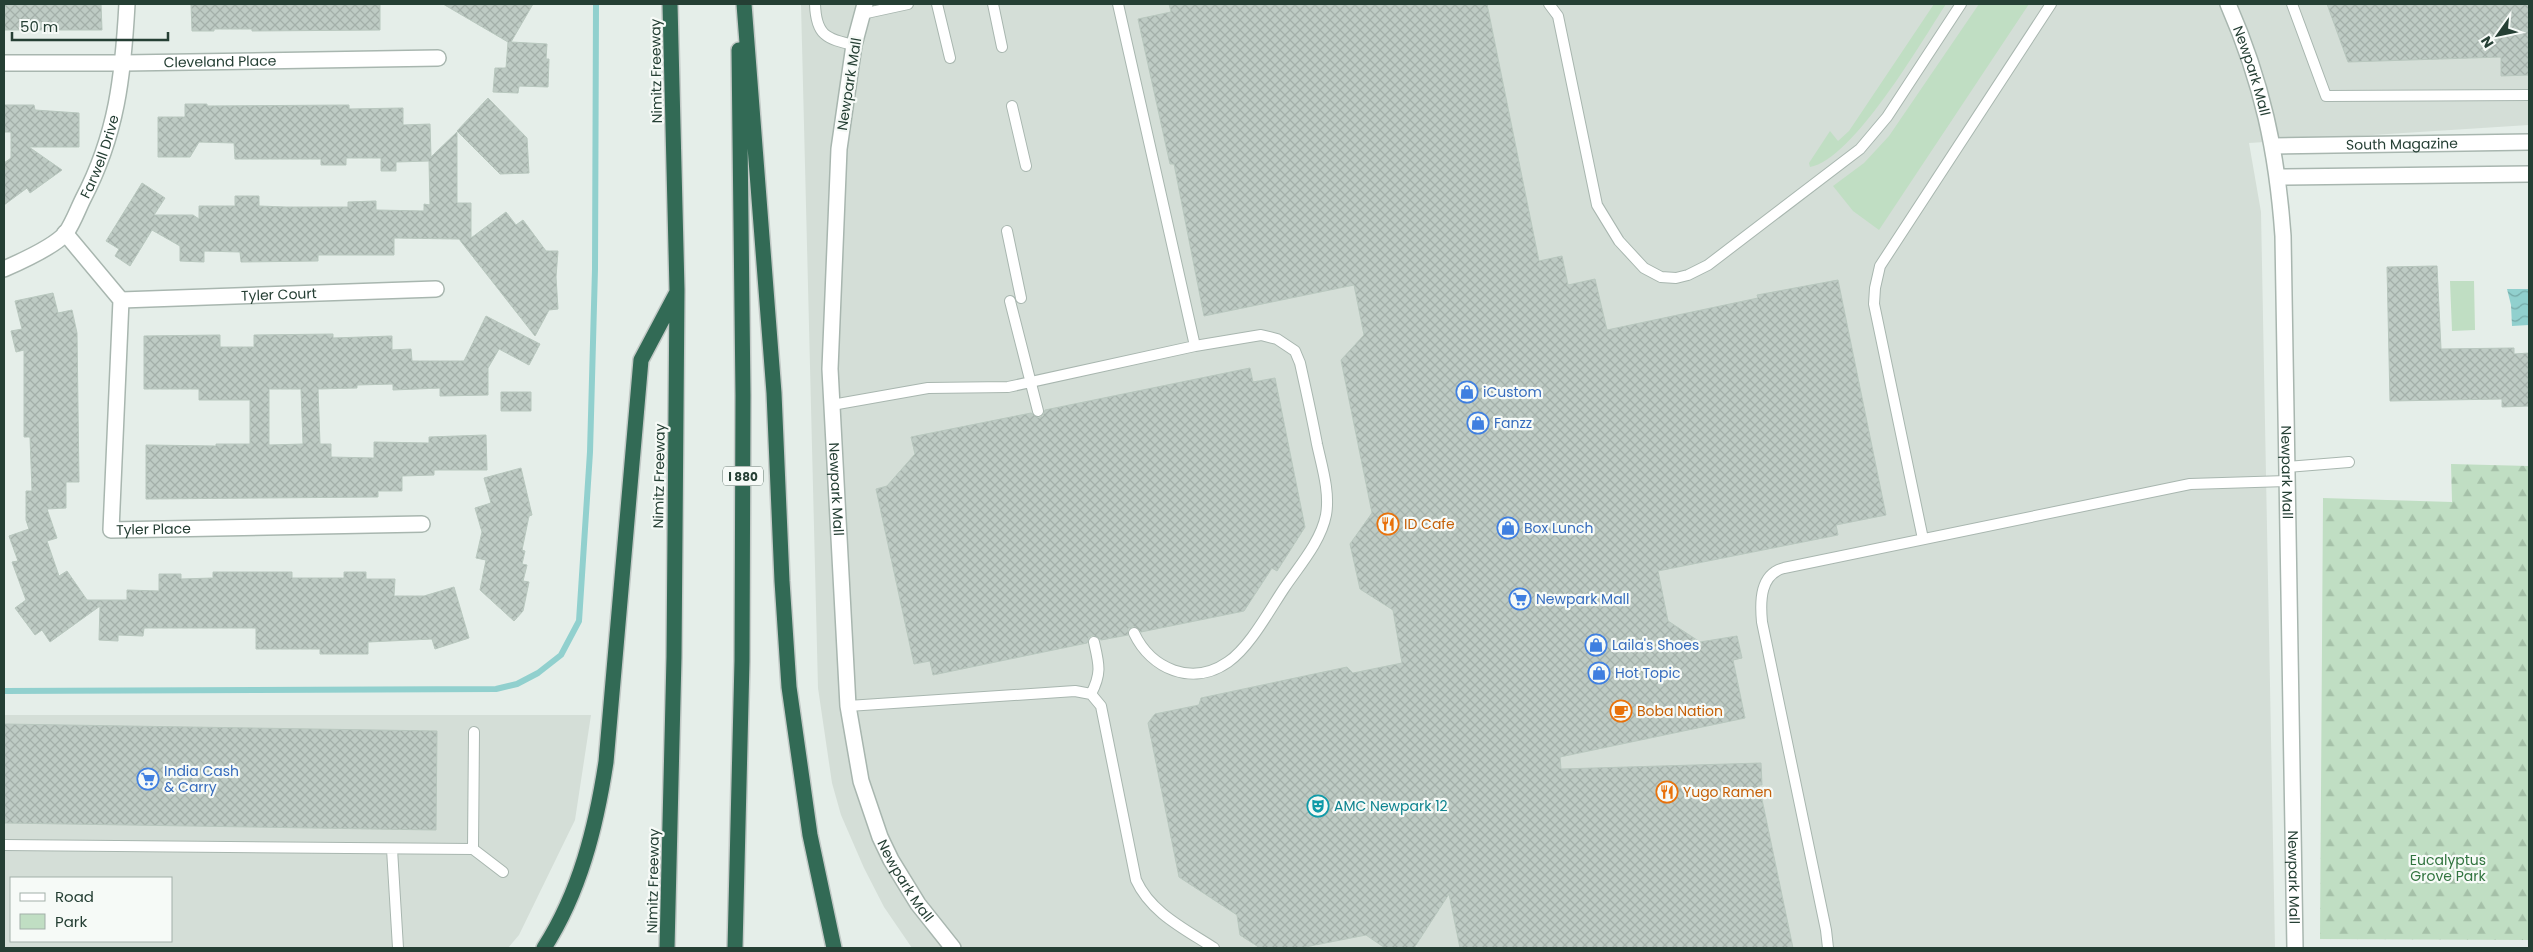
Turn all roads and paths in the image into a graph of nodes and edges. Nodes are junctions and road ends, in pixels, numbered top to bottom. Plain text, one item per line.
1 (127, 4) edge
2 (670, 4) edge
3 (738, 4) edge
4 (744, 4) edge
5 (815, 4) edge
6 (908, 4) edge
7 (937, 4) edge
8 (992, 4) edge
9 (1118, 4) edge
10 (1550, 4) edge
11 (1961, 4) edge
12 (2051, 4) edge
13 (2228, 4) edge
14 (2292, 4) edge
15 (863, 9) edge
16 (854, 46) junction
17 (1002, 47) dead end
18 (438, 58) dead end
19 (950, 58) dead end
20 (4, 63) edge
21 (124, 63) junction
22 (2529, 95) edge
23 (1012, 106) dead end
24 (2529, 142) edge
25 (2273, 146) junction
26 (1026, 166) dead end
27 (2529, 174) edge
28 (2279, 178) junction
29 (1007, 231) dead end
30 (65, 233) junction
31 (4, 270) edge
32 (436, 289) dead end
33 (677, 290) junction
34 (1021, 298) dead end
35 (120, 300) junction
36 (1010, 301) dead end
37 (1194, 346) junction
38 (1031, 383) junction
39 (832, 405) junction
40 (1038, 412) dead end
41 (2349, 462) dead end
42 (2287, 474) junction
43 (422, 524) dead end
44 (1923, 539) junction
45 (1134, 633) dead end
46 (1094, 642) dead end
47 (1091, 694) junction
48 (848, 706) junction
49 (474, 732) dead end
50 (4, 845) edge
51 (392, 849) junction
52 (472, 849) junction
53 (503, 872) dead end
54 (398, 948) edge
55 (544, 948) edge
56 (667, 948) edge
57 (736, 948) edge
58 (834, 948) edge
59 (953, 948) edge
60 (1214, 948) edge
61 (1828, 948) edge
62 (2295, 948) edge

1 - 21 street, Farwell Drive
2 - 33 highway, Nimitz Freeway
3 - 57 highway, I 880
4 - 58 highway
5 - 16 lane
6 - 15 lane
7 - 19 lane
8 - 17 lane
9 - 37 lane
10 - 11 lane
12 - 44 lane
13 - 25 street, Newpark Mall
14 - 22 lane
15 - 16 street, Newpark Mall
16 - 39 street, Newpark Mall
18 - 21 street, Cleveland Place
20 - 21 street, Cleveland Place
21 - 30 street, Farwell Drive
23 - 26 lane
24 - 25 street, South Magazine
25 - 28 street, Newpark Mall
27 - 28 street
28 - 42 street, Newpark Mall
29 - 34 lane
30 - 31 street, Farwell Drive
30 - 35 street
32 - 35 street, Tyler Court
33 - 55 highway
33 - 56 highway, Nimitz Freeway
35 - 43 street, Tyler Place
36 - 38 lane
37 - 38 lane
37 - 45 lane
38 - 39 lane
38 - 40 lane
39 - 48 street, Newpark Mall
41 - 42 lane
42 - 44 lane
42 - 62 street, Newpark Mall
44 - 61 lane
46 - 47 lane
47 - 48 lane
47 - 60 lane
48 - 59 street, Newpark Mall
49 - 52 lane
50 - 51 lane
51 - 52 lane
51 - 54 lane
52 - 53 lane

